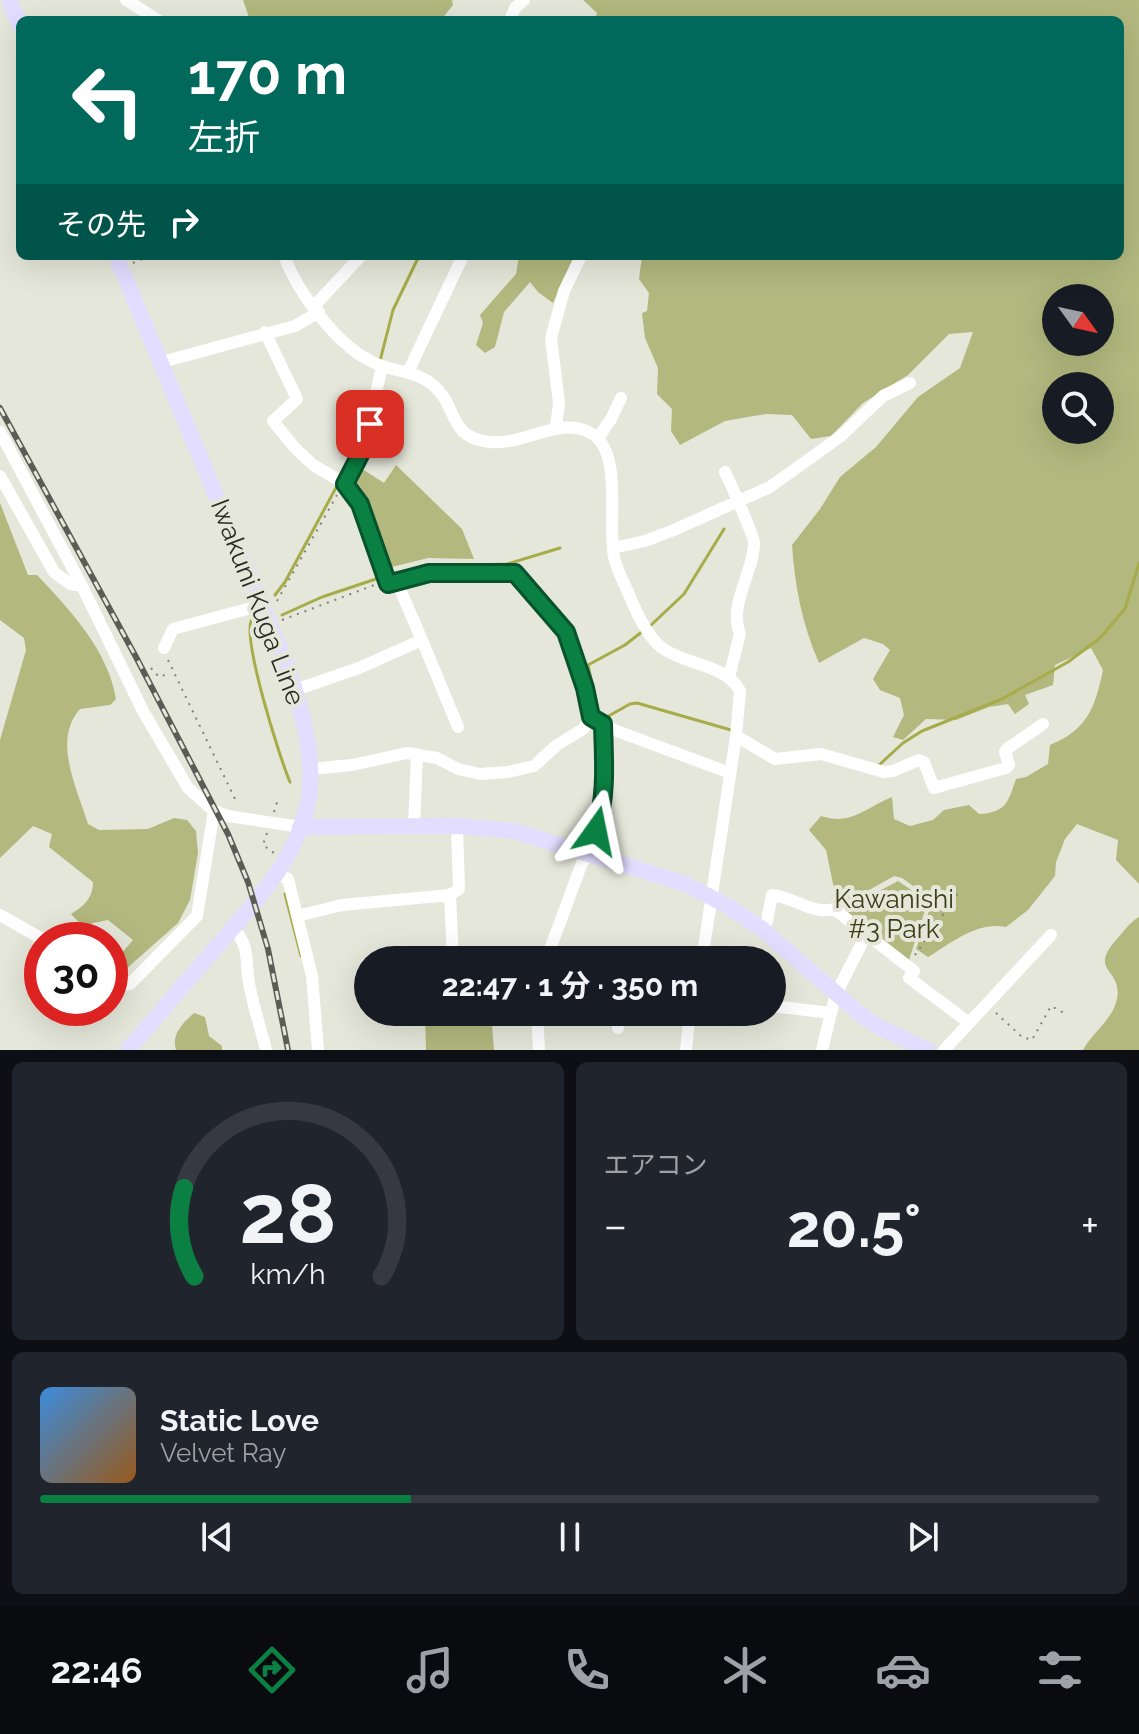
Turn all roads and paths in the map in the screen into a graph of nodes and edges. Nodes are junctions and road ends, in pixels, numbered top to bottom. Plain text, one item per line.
1 (126, 0) edge
2 (524, 0) edge
3 (152, 16) edge
4 (512, 16) edge
5 (286, 260) edge
6 (358, 260) edge
7 (461, 260) edge
8 (579, 260) edge
9 (118, 262) edge
10 (316, 309) junction
11 (265, 332) junction
12 (162, 362) junction
13 (382, 366) junction
14 (408, 372) junction
15 (910, 383) dead end
16 (621, 398) dead end
17 (556, 427) junction
18 (0, 432) edge
19 (598, 438) junction
20 (725, 472) dead end
21 (0, 476) edge
22 (342, 482) junction
23 (741, 510) junction
24 (613, 548) junction
25 (391, 581) junction
26 (82, 586) junction
27 (268, 605) junction
28 (280, 622) dead end
29 (422, 640) junction
30 (164, 648) joint
31 (151, 668) dead end
32 (171, 672) junction
33 (729, 677) junction
34 (295, 690) junction
35 (597, 721) junction
36 (1043, 724) dead end
37 (458, 727) dead end
38 (736, 736) junction
39 (417, 754) junction
40 (311, 769) junction
41 (730, 773) junction
42 (278, 799) dead end
43 (236, 801) dead end
44 (214, 811) junction
45 (274, 813) dead end
46 (270, 824) dead end
47 (457, 826) junction
48 (300, 827) junction
49 (414, 827) junction
50 (590, 853) junction
51 (280, 866) junction
52 (958, 893) dead end
53 (450, 895) junction
54 (712, 897) junction
55 (0, 915) edge
56 (297, 916) junction
57 (233, 928) junction
58 (24, 929) edge
59 (762, 929) junction
60 (867, 933) junction
61 (1051, 935) dead end
62 (452, 946) edge
63 (551, 946) edge
64 (704, 946) edge
65 (909, 967) junction
66 (128, 984) edge
67 (836, 994) junction
68 (986, 1004) junction
69 (786, 1008) edge
70 (831, 1013) junction
71 (1066, 1014) dead end
72 (968, 1022) junction
73 (538, 1026) edge
74 (689, 1026) edge
75 (128, 1050) edge
76 (266, 1050) edge
77 (318, 1050) edge
78 (539, 1050) edge
79 (686, 1050) edge
80 (822, 1050) edge
81 (928, 1050) edge
82 (944, 1050) edge

1 - 3 street
2 - 4 street
5 - 10 street
6 - 10 street
7 - 14 street
8 - 17 street
9 - 12 main road, Iwakuni Kuga Line
10 - 11 street
10 - 13 street
11 - 12 street
11 - 22 street
12 - 27 main road, Iwakuni Kuga Line
13 - 14 street
13 - 22 street
14 - 17 street
15 - 23 street
16 - 19 street
17 - 19 street
18 - 26 street
19 - 24 street
20 - 23 street
21 - 26 street
22 - 25 street
22 - 27 path
23 - 24 street
23 - 33 street
24 - 33 street
25 - 28 path
25 - 29 street
25 - 35 street
26 - 44 street
27 - 30 street
27 - 34 main road, Iwakuni Kuga Line
29 - 34 street
29 - 37 street
30 - 32 path
31 - 32 path
32 - 43 path
33 - 38 street
34 - 40 main road, Iwakuni Kuga Line
35 - 39 street
35 - 41 street
35 - 50 street
36 - 38 street
38 - 41 street
39 - 40 street
39 - 49 street
40 - 48 main road, Iwakuni Kuga Line
41 - 54 street
42 - 45 path
44 - 48 street
44 - 66 street
46 - 51 path
47 - 49 main road
47 - 50 main road
47 - 53 street
48 - 49 main road
48 - 51 main road, Iwakuni Kuga Line
50 - 54 main road
50 - 63 street
51 - 56 street
51 - 57 main road, Iwakuni Kuga Line
52 - 65 path
53 - 56 street
53 - 62 street
54 - 59 main road
54 - 64 street
55 - 58 street
56 - 77 street
57 - 75 main road, Iwakuni Kuga Line
57 - 76 street
59 - 60 street
59 - 67 main road
60 - 65 street
60 - 67 street
61 - 68 street
65 - 72 street
67 - 70 street
67 - 81 main road
68 - 71 path
68 - 72 street
69 - 70 street
70 - 80 street
72 - 82 street
73 - 78 street
74 - 79 street

